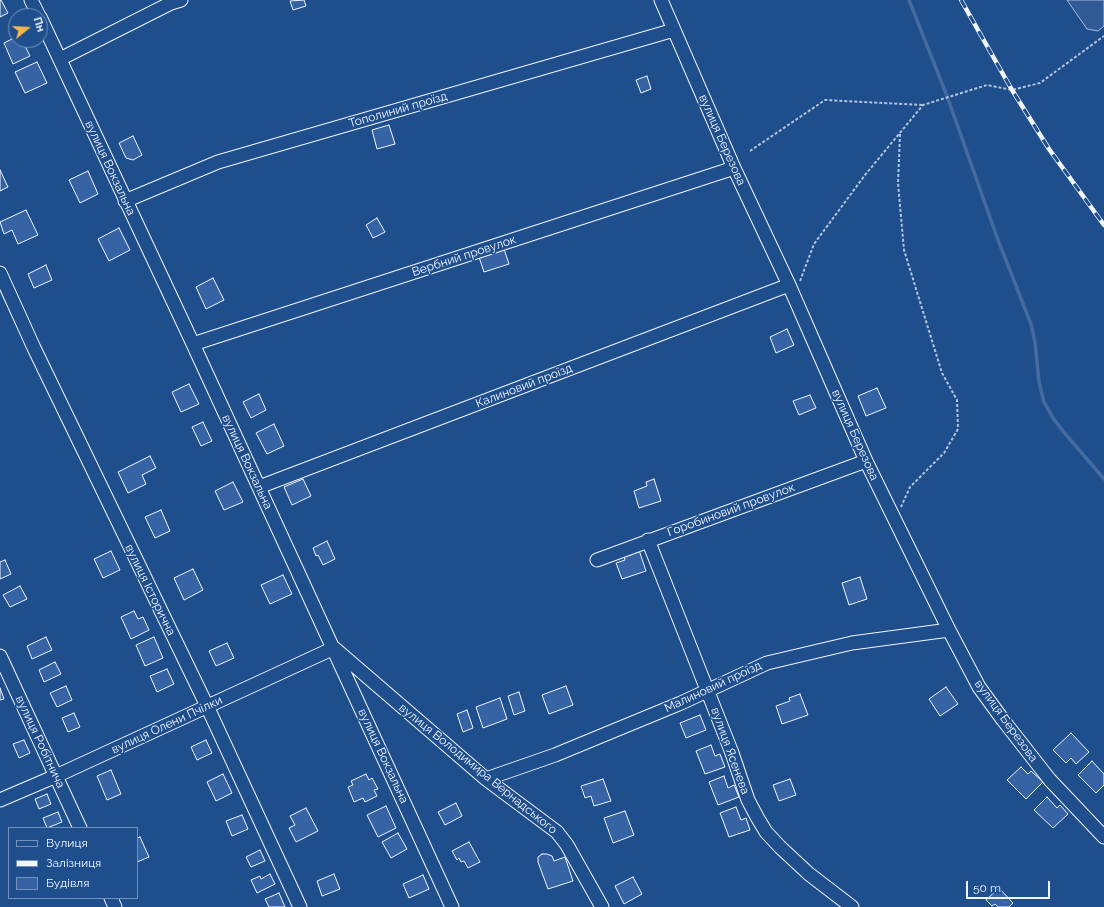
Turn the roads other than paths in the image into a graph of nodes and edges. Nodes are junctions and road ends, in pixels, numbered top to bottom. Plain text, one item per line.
1 (181, 0) edge
2 (661, 0) edge
3 (674, 30) junction
4 (48, 34) edge
5 (60, 59) junction
6 (734, 168) junction
7 (125, 201) junction
8 (0, 273) edge
9 (789, 285) junction
10 (194, 344) junction
11 (866, 461) junction
12 (259, 487) junction
13 (648, 540) junction
14 (597, 560) dead end
15 (949, 630) junction
16 (334, 648) junction
17 (0, 656) edge
18 (707, 691) junction
19 (206, 706) junction
20 (56, 776) junction
21 (486, 779) junction
22 (0, 800) edge
23 (80, 827) edge
24 (1104, 837) edge
25 (300, 907) edge
26 (452, 907) edge
27 (602, 907) edge
28 (852, 907) edge

1 - 5 street
2 - 3 street, вулиця Березова
3 - 6 street, вулиця Березова
3 - 7 street, Тополиний проїзд
4 - 5 street, вулиця Вокзальна
5 - 7 street, вулиця Вокзальна
6 - 9 street, вулиця Березова
6 - 10 street, Вербний провулок
7 - 10 street, вулиця Вокзальна
8 - 19 street, вулиця Історична
9 - 11 street, вулиця Березова
9 - 12 street, Калиновий проїзд
10 - 12 street, вулиця Вокзальна
11 - 13 street, Горобиновий провулок
11 - 15 street, вулиця Березова
12 - 16 street, вулиця Вокзальна
13 - 14 street, Горобиновий провулок
13 - 18 street, вулиця Ясенева
15 - 18 street, Малиновий проїзд
15 - 24 street, вулиця Березова
16 - 19 street, вулиця Олени Пчілки
16 - 21 street, вулиця Володимира Вернадського
16 - 26 street, вулиця Вокзальна
17 - 20 street, вулиця Робітнича
18 - 21 street, Малиновий проїзд
18 - 28 street, вулиця Ясенева
19 - 20 street, вулиця Олени Пчілки
19 - 25 street, вулиця Історична
20 - 22 street, вулиця Олени Пчілки
20 - 23 street, вулиця Робітнича
21 - 27 street, вулиця Володимира Вернадського

